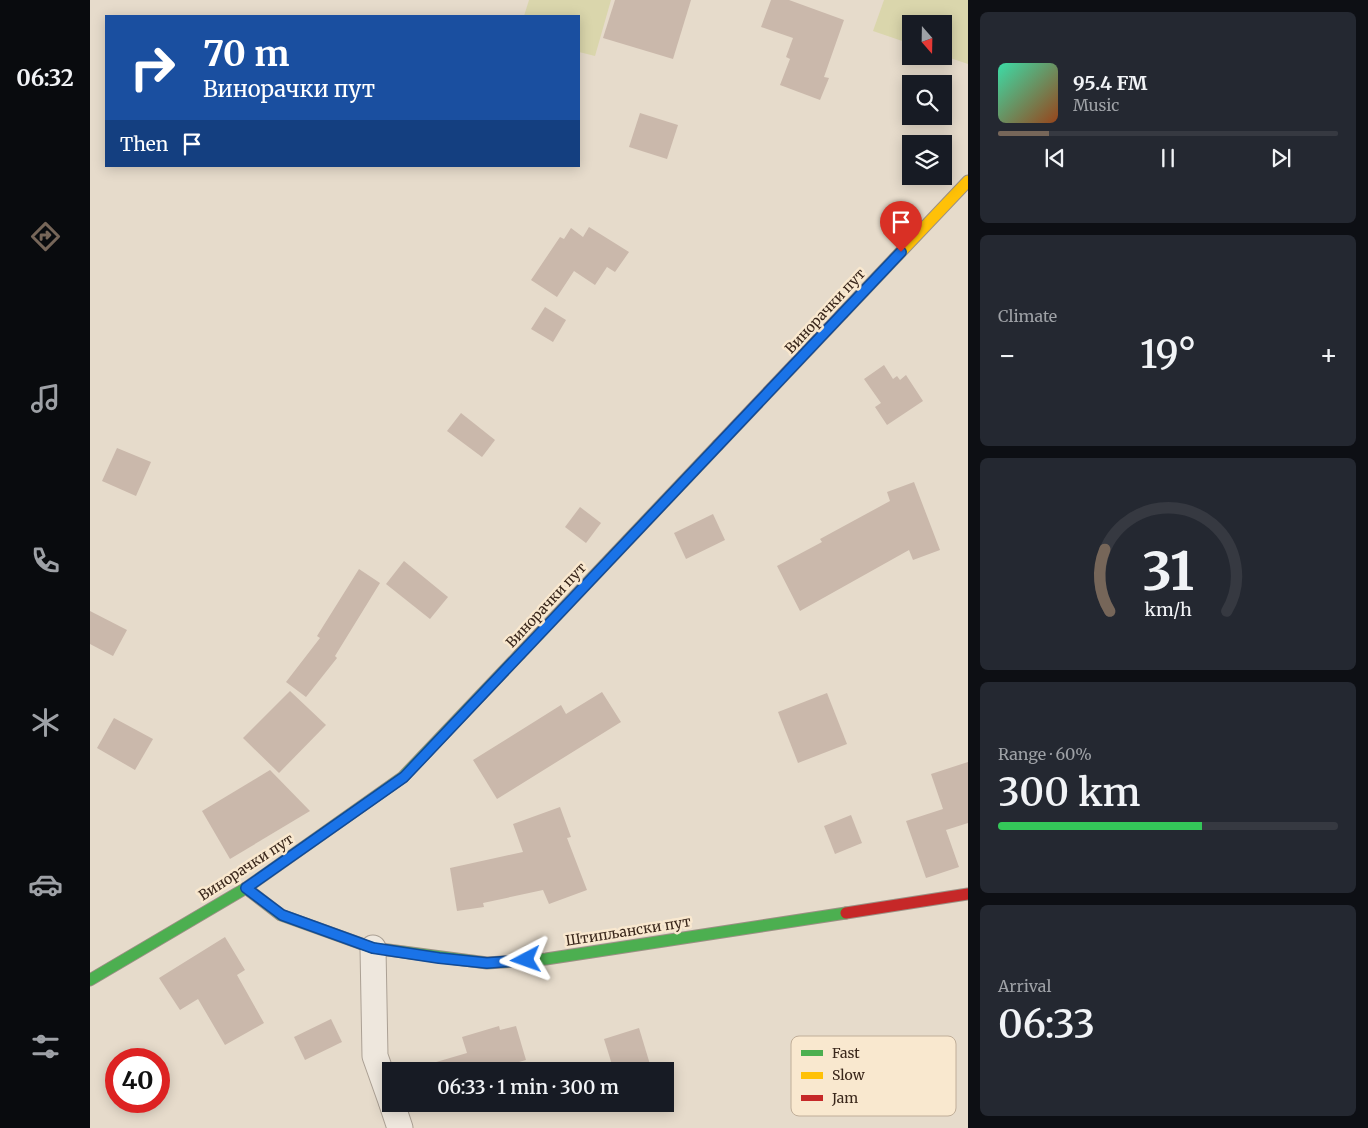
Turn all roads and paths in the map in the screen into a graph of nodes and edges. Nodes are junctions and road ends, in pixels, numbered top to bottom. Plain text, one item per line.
1 (968, 181) edge
2 (246, 888) junction
3 (968, 894) edge
4 (373, 948) junction
5 (90, 980) edge
6 (382, 1075) edge
7 (395, 1112) edge
8 (400, 1128) edge

1 - 2 street, Винорачки пут
2 - 4 street, Штипљански пут
2 - 5 street, Винорачки пут
3 - 4 street, Штипљански пут
4 - 6 street
7 - 8 street

